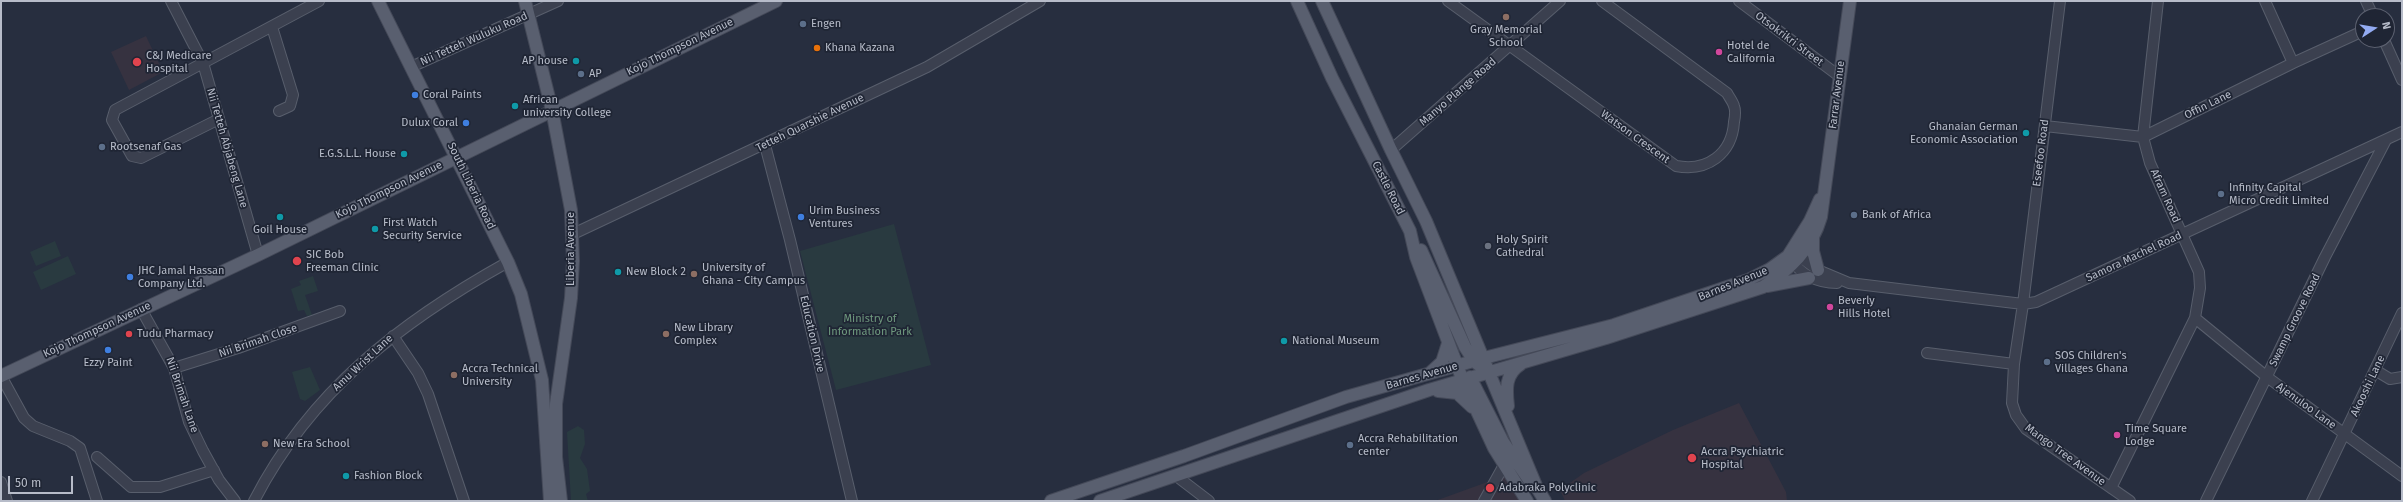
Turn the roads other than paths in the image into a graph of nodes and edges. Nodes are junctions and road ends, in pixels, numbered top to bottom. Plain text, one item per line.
1 (171, 1) edge
2 (320, 1) edge
3 (378, 1) edge
4 (525, 1) edge
5 (558, 1) edge
6 (776, 1) edge
7 (1040, 1) edge
8 (1297, 1) edge
9 (1322, 1) edge
10 (1448, 1) edge
11 (1560, 1) edge
12 (1602, 1) edge
13 (1739, 1) edge
14 (1850, 1) edge
15 (2060, 1) edge
16 (2158, 1) edge
17 (2265, 1) edge
18 (528, 16) junction
19 (272, 27) junction
20 (2355, 35) edge
21 (1510, 47) junction
22 (2388, 48) edge
23 (203, 63) junction
24 (2293, 63) junction
25 (411, 67) junction
26 (1839, 76) junction
27 (2402, 80) edge
28 (552, 110) junction
29 (279, 111) dead end
30 (219, 119) junction
31 (2045, 126) junction
32 (2402, 132) edge
33 (2143, 137) junction
34 (2386, 140) junction
35 (765, 144) junction
36 (1391, 150) junction
37 (457, 157) junction
38 (1825, 189) junction
39 (1410, 231) junction
40 (573, 234) junction
41 (2182, 235) junction
42 (1814, 236) junction
43 (258, 255) junction
44 (1793, 257) junction
45 (508, 262) junction
46 (1814, 274) junction
47 (1763, 287) junction
48 (2023, 304) junction
49 (141, 309) junction
50 (340, 311) dead end
51 (2402, 313) edge
52 (2195, 318) junction
53 (393, 336) junction
54 (1477, 340) junction
55 (1448, 343) junction
56 (1513, 351) junction
57 (1927, 353) dead end
58 (1479, 361) junction
59 (1523, 362) junction
60 (2014, 364) junction
61 (1457, 366) junction
62 (174, 368) junction
63 (2375, 370) junction
64 (1490, 372) junction
65 (1430, 374) junction
66 (1, 376) edge
67 (2402, 376) edge
68 (2267, 377) junction
69 (1467, 378) junction
70 (542, 380) junction
71 (558, 381) junction
72 (1429, 390) junction
73 (1478, 415) junction
74 (1510, 419) junction
75 (2345, 434) junction
76 (97, 458) dead end
77 (1504, 465) junction
78 (214, 470) junction
79 (1175, 475) junction
80 (2402, 476) edge
81 (1, 482) edge
82 (1537, 488) junction
83 (2111, 488) junction
84 (7, 501) edge
85 (97, 501) edge
86 (235, 501) edge
87 (254, 501) edge
88 (464, 501) edge
89 (550, 501) edge
90 (561, 501) edge
91 (852, 501) edge
92 (1051, 501) edge
93 (1100, 501) edge
94 (1209, 501) edge
95 (1484, 501) edge
96 (1527, 501) edge
97 (1545, 501) edge
98 (2130, 501) edge
99 (2206, 501) edge
100 (2312, 501) edge

1 - 23 street, Nii Tetteh Abjabeng Lane
2 - 19 street
3 - 25 main road, South Liberia Road
4 - 18 main road, Liberia Avenue
5 - 18 street, Nii Tetteh Wuluku Road
6 - 28 main road, Kojo Thompson Avenue
7 - 35 street, Tetteh Quarshie Avenue
8 - 39 main road, Castle Road
9 - 36 main road, Castle Road
10 - 21 street, Watson Crescent
11 - 21 street, Manyo Plange Road
12 - 21 street, Watson Crescent
13 - 26 street, Otsokrikri Street
14 - 26 main road, Farrar Avenue
15 - 31 street, Eseefoo Road
16 - 33 street, Afram Road
17 - 24 street
18 - 25 street, Nii Tetteh Wuluku Road
18 - 28 main road, Liberia Avenue
19 - 23 street
19 - 29 street
20 - 24 street, Offin Lane
21 - 36 street, Manyo Plange Road
22 - 27 street
23 - 30 street, Nii Tetteh Abjabeng Lane
23 - 30 street
24 - 33 street, Offin Lane
25 - 37 main road, South Liberia Road
26 - 38 main road, Farrar Avenue
28 - 37 main road, Kojo Thompson Avenue
28 - 40 main road, Liberia Avenue
30 - 43 street, Nii Tetteh Abjabeng Lane
31 - 33 street
31 - 48 street, Eseefoo Road
32 - 34 street, Samora Machel Road
33 - 41 street, Afram Road
34 - 41 street, Samora Machel Road
34 - 68 street, Swamp Groove Road
35 - 40 street, Tetteh Quarshie Avenue
35 - 91 street, Education Drive
36 - 54 main road, Castle Road
37 - 43 main road, Kojo Thompson Avenue
37 - 45 main road, South Liberia Road
38 - 42 main road, Farrar Avenue
38 - 44 main road, Farrar Avenue
39 - 55 main road, Castle Road
39 - 58 main road
40 - 71 main road, Liberia Avenue
41 - 48 street, Samora Machel Road
41 - 52 street, Afram Road
42 - 44 main road, Barnes Avenue
42 - 46 main road
43 - 49 main road, Kojo Thompson Avenue
44 - 46 street, Samora Machel Road
44 - 47 main road, Barnes Avenue
44 - 56 main road, Barnes Avenue
45 - 53 street, Amu Wrist Lane
45 - 70 main road, South Liberia Road
46 - 47 main road
46 - 48 street, Samora Machel Road
47 - 59 main road, Barnes Avenue
48 - 60 street, Mango Tree Avenue
49 - 62 street, Nii Brimah Lane
49 - 66 main road, Kojo Thompson Avenue
50 - 62 street, Nii Brimah Close
51 - 63 street, Akooshi Lane
52 - 68 street, Ajenuloo Lane
52 - 83 street, Afram Road
53 - 87 street, Amu Wrist Lane
53 - 88 street
54 - 56 main road
54 - 58 main road, Castle Road
55 - 61 main road, Castle Road
55 - 65 main road
56 - 58 main road, Barnes Avenue
57 - 60 street
58 - 61 main road, Barnes Avenue
58 - 64 main road, Castle Road
58 - 69 main road
59 - 64 main road, Barnes Avenue
59 - 74 main road
60 - 83 street, Mango Tree Avenue
61 - 65 main road, Barnes Avenue
61 - 69 main road, Castle Road
62 - 78 street, Nii Brimah Lane
63 - 67 street
63 - 75 street, Akooshi Lane
64 - 69 main road, Barnes Avenue
64 - 74 main road, Castle Road
65 - 92 main road, Barnes Avenue
66 - 85 street
68 - 75 street, Ajenuloo Lane
68 - 99 street, Swamp Groove Road
69 - 72 main road, Barnes Avenue
69 - 73 main road, Castle Road
69 - 82 main road
70 - 71 main road
70 - 89 main road
71 - 90 main road, Liberia Avenue
72 - 73 main road
72 - 79 main road, Barnes Avenue
73 - 77 main road, Castle Road
74 - 82 main road, Castle Road
75 - 80 street, Ajenuloo Lane
75 - 100 street, Akooshi Lane
76 - 78 street
77 - 95 street
77 - 96 main road, Castle Road
78 - 86 street, Nii Brimah Lane
79 - 93 main road, Barnes Avenue
79 - 94 street
81 - 84 street
82 - 97 main road, Castle Road
83 - 98 street, Mango Tree Avenue

